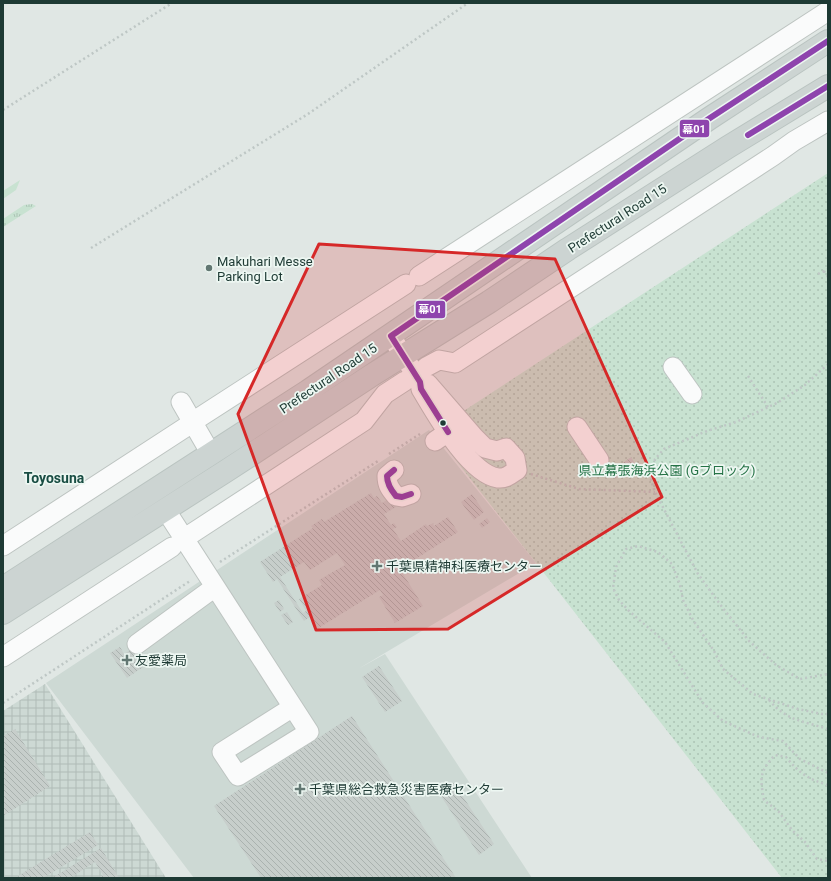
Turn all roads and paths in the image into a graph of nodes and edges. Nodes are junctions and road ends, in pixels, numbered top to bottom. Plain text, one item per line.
1 (172, 3) edge
2 (468, 3) edge
3 (828, 11) edge
4 (828, 41) edge
5 (828, 86) edge
6 (3, 110) edge
7 (828, 121) edge
8 (91, 248) dead end
9 (828, 269) edge
10 (824, 271) junction
11 (818, 274) dead end
12 (828, 277) edge
13 (391, 336) junction
14 (403, 355) junction
15 (828, 364) edge
16 (673, 367) dead end
17 (748, 376) dead end
18 (417, 377) junction
19 (692, 394) dead end
20 (181, 402) dead end
21 (768, 408) junction
22 (577, 427) dead end
23 (436, 435) junction
24 (474, 437) junction
25 (210, 454) junction
26 (599, 460) dead end
27 (386, 462) junction
28 (461, 462) junction
29 (517, 470) junction
30 (655, 492) junction
31 (411, 494) dead end
32 (165, 509) junction
33 (191, 534) dead end
34 (3, 546) edge
35 (172, 547) dead end
36 (220, 562) dead end
37 (190, 581) dead end
38 (215, 587) junction
39 (3, 588) edge
40 (3, 613) edge
41 (137, 644) dead end
42 (3, 657) edge
43 (828, 674) edge
44 (769, 699) junction
45 (3, 703) edge
46 (293, 707) dead end
47 (828, 714) edge
48 (828, 729) edge
49 (828, 773) edge
50 (828, 785) edge
51 (828, 861) edge

1 - 6 path
2 - 8 path
3 - 34 street
4 - 13 main road, Prefectural Road 15
5 - 14 main road, Prefectural Road 15
7 - 18 street
9 - 10 path
10 - 11 path
10 - 12 path
13 - 14 street
13 - 25 main road, Prefectural Road 15
14 - 18 street
14 - 32 main road, Prefectural Road 15
15 - 21 path
16 - 19 street
17 - 21 path
18 - 23 street
18 - 24 street
18 - 33 street
20 - 25 street
21 - 30 path
22 - 26 street
23 - 27 path
23 - 28 street
24 - 28 street
24 - 29 street
25 - 39 main road, Prefectural Road 15
27 - 31 street
27 - 36 path
28 - 29 street
29 - 30 path
30 - 43 path
32 - 38 street
32 - 40 main road, Prefectural Road 15
35 - 42 street
37 - 45 path
38 - 41 street
38 - 46 street
44 - 47 path
44 - 48 path
44 - 49 path
50 - 51 path

